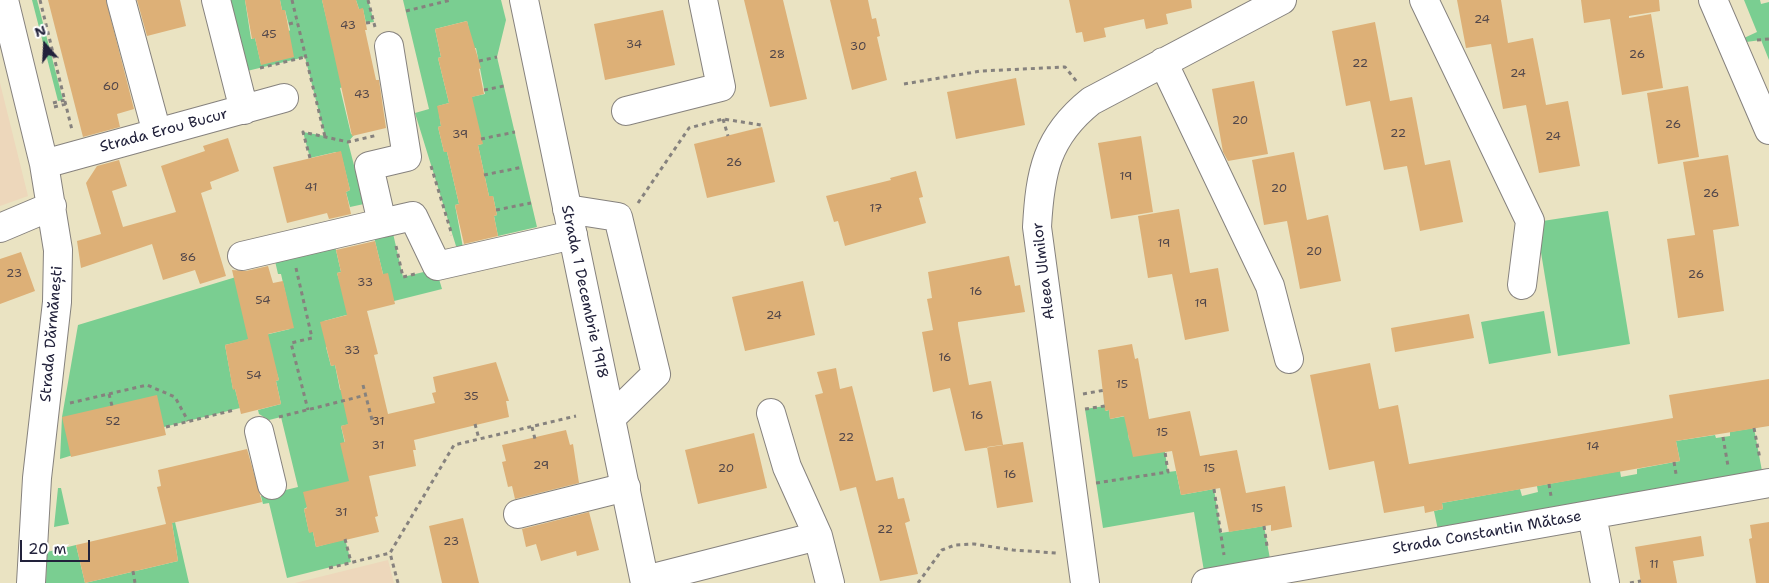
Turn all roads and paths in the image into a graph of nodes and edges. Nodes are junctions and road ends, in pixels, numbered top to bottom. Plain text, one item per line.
1 (4, 0) edge
2 (40, 0) edge
3 (121, 0) edge
4 (216, 0) edge
5 (292, 0) edge
6 (451, 0) edge
7 (524, 0) edge
8 (703, 0) edge
9 (1282, 0) edge
10 (1424, 0) edge
11 (1713, 0) edge
12 (1248, 8) edge
13 (406, 12) dead end
14 (297, 22) junction
15 (374, 22) dead end
16 (366, 23) dead end
17 (288, 24) dead end
18 (390, 46) dead end
19 (497, 57) dead end
20 (479, 61) dead end
21 (1163, 62) junction
22 (904, 84) dead end
23 (504, 86) dead end
24 (484, 90) dead end
25 (284, 98) dead end
26 (1091, 100) junction
27 (244, 110) junction
28 (626, 111) dead end
29 (723, 119) junction
30 (762, 125) dead end
31 (1769, 130) edge
32 (515, 132) dead end
33 (156, 133) junction
34 (384, 133) dead end
35 (728, 136) dead end
36 (74, 137) dead end
37 (325, 137) junction
38 (481, 140) dead end
39 (310, 158) dead end
40 (44, 164) junction
41 (430, 164) dead end
42 (523, 167) dead end
43 (484, 175) dead end
44 (531, 203) dead end
45 (52, 206) junction
46 (636, 207) dead end
47 (496, 210) dead end
48 (570, 222) junction
49 (0, 228) edge
50 (388, 231) junction
51 (453, 237) dead end
52 (242, 256) dead end
53 (294, 259) dead end
54 (418, 274) dead end
55 (1522, 284) dead end
56 (1289, 358) dead end
57 (363, 385) dead end
58 (1105, 390) dead end
59 (109, 394) junction
60 (1082, 394) dead end
61 (366, 395) junction
62 (64, 404) dead end
63 (112, 406) dead end
64 (1105, 406) dead end
65 (1085, 409) dead end
66 (234, 410) dead end
67 (308, 410) junction
68 (771, 413) dead end
69 (576, 416) dead end
70 (611, 418) junction
71 (372, 420) dead end
72 (188, 421) junction
73 (475, 424) dead end
74 (267, 425) joint
75 (166, 426) dead end
76 (532, 427) junction
77 (1754, 428) dead end
78 (1723, 437) dead end
79 (478, 439) junction
80 (535, 439) dead end
81 (1165, 452) dead end
82 (1728, 469) dead end
83 (1765, 473) edge
84 (1096, 483) dead end
85 (272, 485) dead end
86 (626, 487) junction
87 (1214, 489) dead end
88 (518, 514) dead end
89 (1592, 515) junction
90 (1264, 526) dead end
91 (818, 536) junction
92 (345, 539) dead end
93 (1268, 551) dead end
94 (390, 553) junction
95 (1081, 555) junction
96 (1225, 558) dead end
97 (351, 562) junction
98 (329, 568) dead end
99 (133, 572) dead end
100 (645, 581) edge
101 (1641, 581) dead end
102 (31, 583) edge
103 (135, 583) edge
104 (398, 583) edge
105 (830, 583) edge
106 (918, 583) edge
107 (1085, 583) edge
108 (1206, 583) edge
109 (1605, 583) edge
110 (1630, 583) edge

1 - 40 street, Strada Dărmănești
2 - 36 path
3 - 33 street
4 - 27 street
5 - 14 path
6 - 13 path
7 - 48 street, Strada 1 Decembrie 1918
8 - 28 street
9 - 12 street, Aleea Ulmilor
10 - 55 street
11 - 31 street
12 - 21 street, Aleea Ulmilor
14 - 17 path
14 - 37 path
15 - 16 path
18 - 50 street
19 - 20 path
21 - 26 street, Aleea Ulmilor
21 - 56 street
22 - 26 path
23 - 24 path
25 - 27 street, Strada Erou Bucur
26 - 95 street, Aleea Ulmilor
27 - 33 street, Strada Erou Bucur
29 - 30 path
29 - 35 path
29 - 46 path
32 - 38 path
33 - 40 street, Strada Erou Bucur
34 - 37 path
37 - 39 path
40 - 45 street, Strada Dărmănești
41 - 51 path
42 - 43 path
44 - 47 path
45 - 49 street
45 - 102 street, Strada Dărmănești
48 - 50 street
48 - 70 street, Strada 1 Decembrie 1918
48 - 70 street
50 - 52 street
50 - 54 path
53 - 67 path
57 - 61 path
58 - 60 path
59 - 62 path
59 - 63 path
59 - 72 path
61 - 67 path
61 - 71 path
64 - 65 path
66 - 72 path
67 - 74 path
68 - 91 street
69 - 76 path
70 - 86 street, Strada 1 Decembrie 1918
72 - 75 path
73 - 79 path
74 - 85 street
76 - 79 path
76 - 80 path
77 - 83 path
78 - 82 path
79 - 94 path
81 - 84 path
83 - 89 street, Strada Constantin Mătase
86 - 88 street
86 - 100 street, Strada 1 Decembrie 1918
87 - 96 path
89 - 108 street, Strada Constantin Mătase
89 - 109 street
90 - 93 path
91 - 100 street
91 - 105 street
92 - 97 path
94 - 97 path
94 - 104 path
95 - 106 path
95 - 107 street, Aleea Ulmilor
97 - 98 path
99 - 103 path
101 - 110 path

